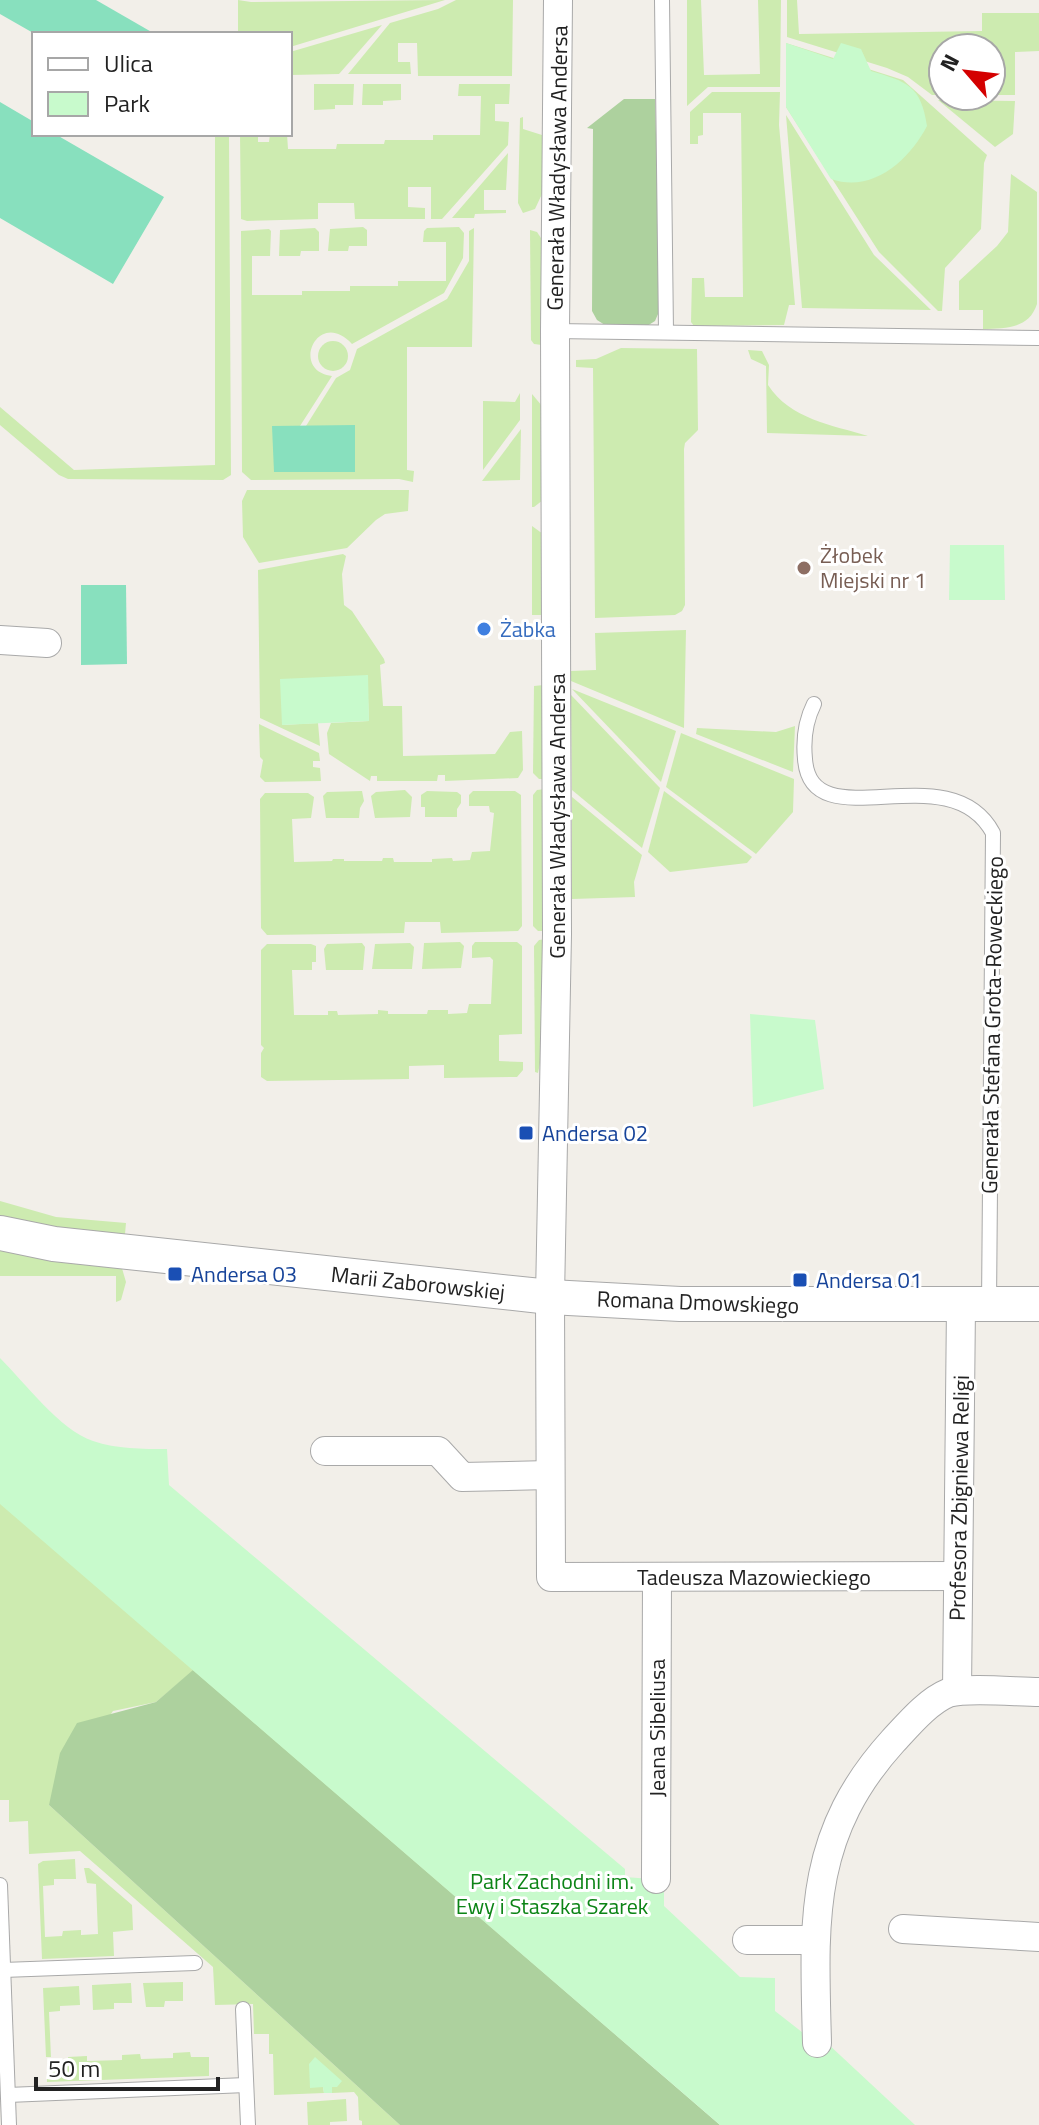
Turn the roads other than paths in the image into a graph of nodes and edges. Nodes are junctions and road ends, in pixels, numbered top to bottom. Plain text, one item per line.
1 (558, 0) edge
2 (662, 0) edge
3 (555, 331) junction
4 (666, 332) junction
5 (1039, 338) edge
6 (0, 640) edge
7 (47, 643) dead end
8 (814, 704) dead end
9 (0, 1233) edge
10 (550, 1297) junction
11 (1039, 1304) edge
12 (975, 1306) junction
13 (325, 1451) dead end
14 (549, 1475) junction
15 (958, 1576) junction
16 (551, 1577) joint
17 (657, 1577) junction
18 (957, 1691) junction
19 (1039, 1692) edge
20 (656, 1879) dead end
21 (0, 1885) edge
22 (903, 1929) dead end
23 (1039, 1937) edge
24 (747, 1940) dead end
25 (814, 1940) junction
26 (195, 1963) dead end
27 (3, 1970) junction
28 (243, 2009) dead end
29 (817, 2043) dead end
30 (246, 2085) junction
31 (8, 2095) junction
32 (9, 2125) edge
33 (248, 2125) edge

1 - 3 street, Generała Władysława Andersa
2 - 4 lane
3 - 4 lane
3 - 10 street, Generała Władysława Andersa
4 - 5 lane
6 - 7 street
8 - 12 lane, Generała Stefana Grota-Roweckiego
9 - 10 street, Marii Zaborowskiej
10 - 12 street, Romana Dmowskiego
10 - 14 street, Generała Władysława Andersa
11 - 12 street, Romana Dmowskiego
12 - 15 street, Profesora Zbigniewa Religi
13 - 14 street
14 - 16 street, Generała Władysława Andersa
15 - 17 street, Tadeusza Mazowieckiego
15 - 18 street, Profesora Zbigniewa Religi
16 - 17 street, Tadeusza Mazowieckiego
17 - 20 street, Jeana Sibeliusa
18 - 19 street
18 - 25 street
21 - 27 lane
22 - 23 street
24 - 25 street
25 - 29 street
26 - 27 lane
27 - 31 lane
28 - 30 lane
30 - 31 lane
30 - 33 lane
31 - 32 lane

